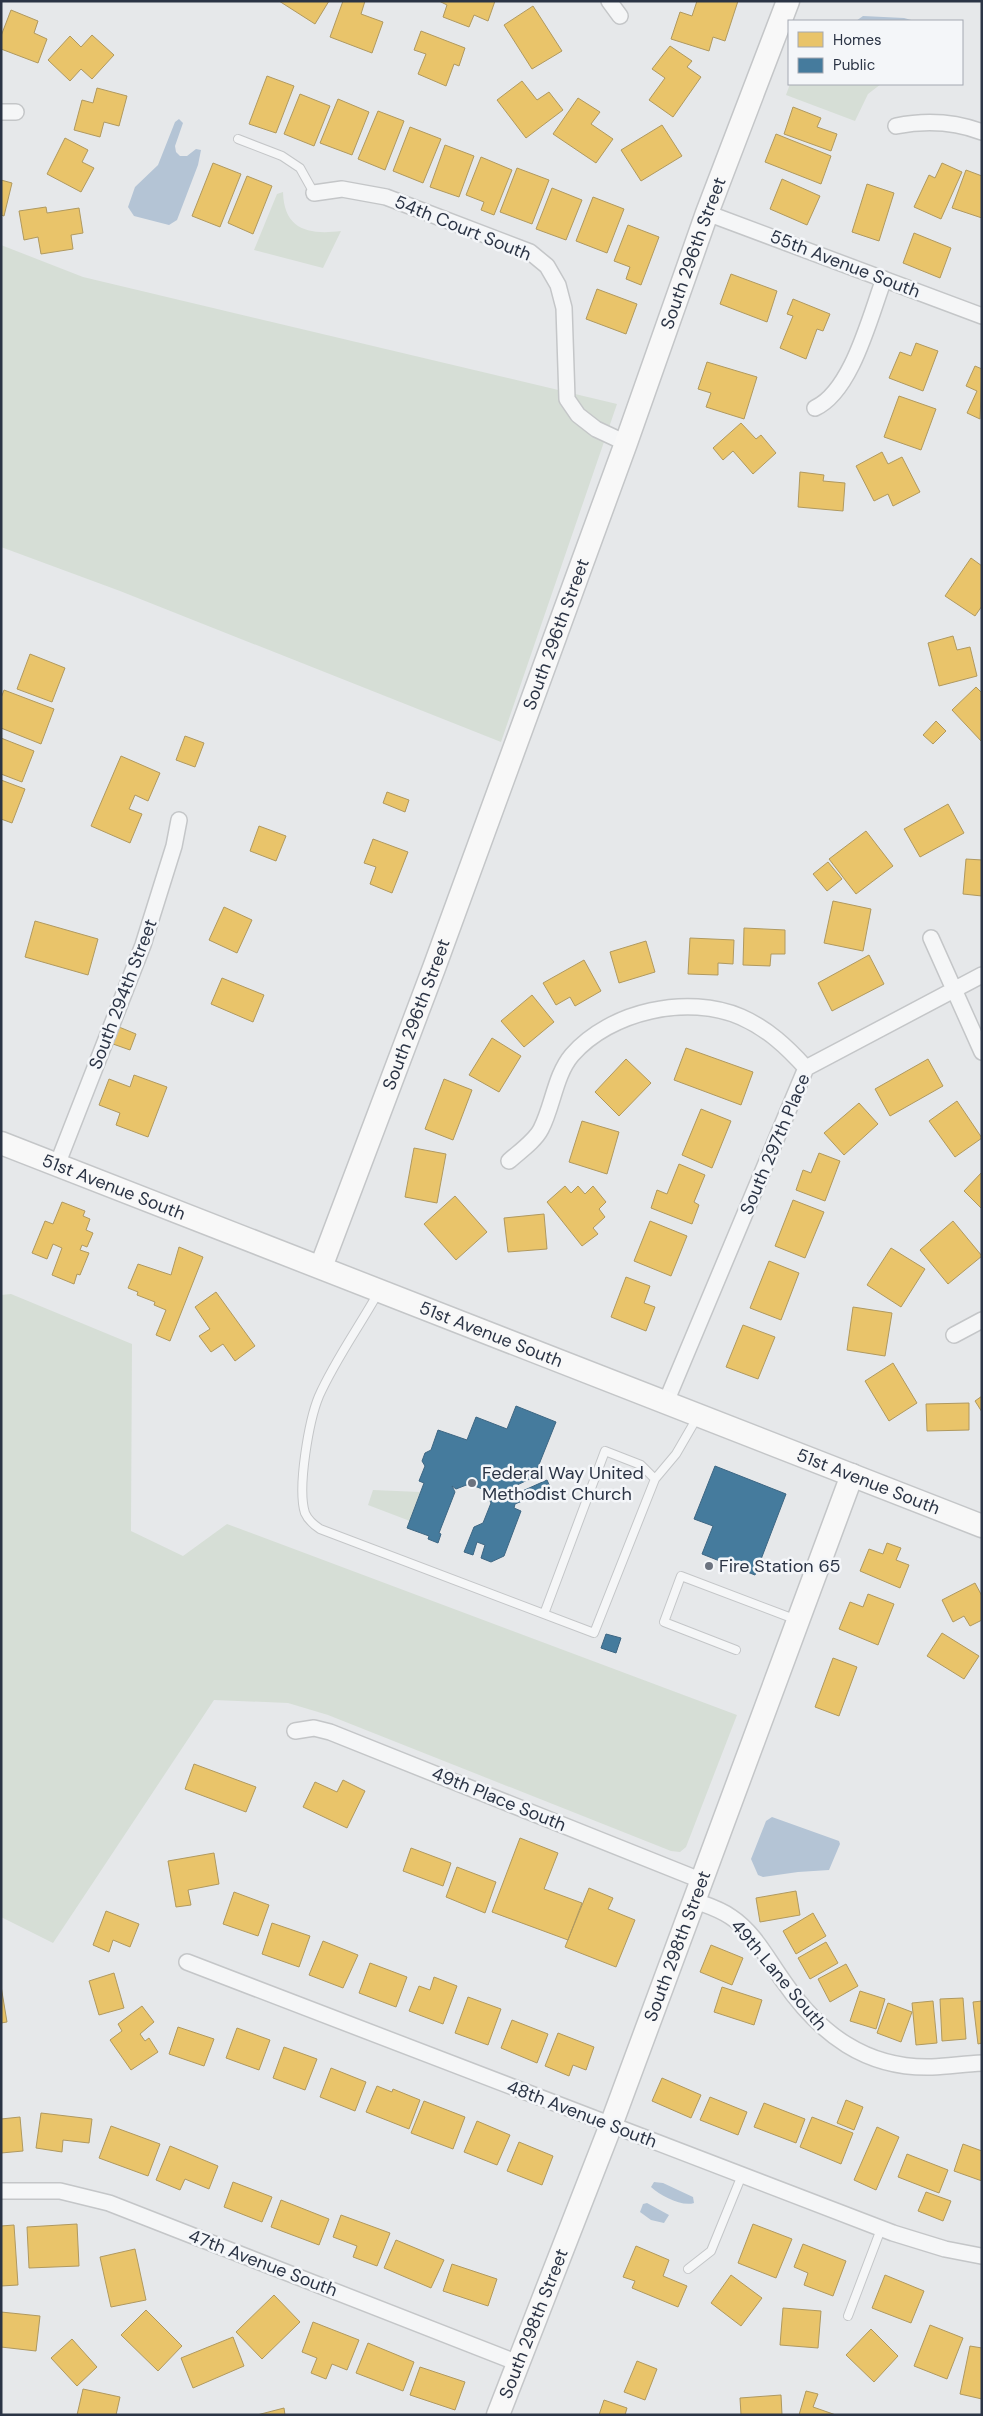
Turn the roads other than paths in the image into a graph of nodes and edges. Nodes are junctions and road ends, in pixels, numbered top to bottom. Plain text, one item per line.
1 (609, 1) edge
2 (788, 1) edge
3 (620, 16) dead end
4 (896, 126) dead end
5 (982, 132) edge
6 (238, 139) dead end
7 (314, 193) joint
8 (707, 213) junction
9 (884, 279) junction
10 (982, 316) edge
11 (815, 408) dead end
12 (626, 444) junction
13 (179, 820) dead end
14 (931, 938) dead end
15 (982, 975) edge
16 (954, 988) junction
17 (982, 1052) edge
18 (806, 1068) junction
19 (1, 1143) edge
20 (510, 1161) dead end
21 (57, 1165) junction
22 (321, 1267) junction
23 (381, 1290) junction
24 (982, 1320) edge
25 (954, 1335) dead end
26 (666, 1402) junction
27 (699, 1414) junction
28 (852, 1475) junction
29 (655, 1479) junction
30 (982, 1526) edge
31 (544, 1614) junction
32 (799, 1621) junction
33 (736, 1650) dead end
34 (296, 1731) dead end
35 (697, 1890) junction
36 (186, 1962) dead end
37 (982, 2062) edge
38 (610, 2125) junction
39 (742, 2175) junction
40 (1, 2191) edge
41 (881, 2229) junction
42 (981, 2257) edge
43 (688, 2268) dead end
44 (848, 2316) dead end
45 (518, 2363) junction
46 (498, 2415) edge

1 - 3 street
2 - 8 street, South 296th Street
4 - 5 street
6 - 7 lane
7 - 12 street, 54th Court South
8 - 9 street, 55th Avenue South
8 - 12 street, South 296th Street
9 - 10 street, 55th Avenue South
9 - 11 street
12 - 22 street, South 296th Street
13 - 21 street, South 294th Street
14 - 16 street
15 - 16 street, South 297th Place
16 - 17 street
16 - 18 street, South 297th Place
18 - 20 street
18 - 26 street, South 297th Place
19 - 21 street, 51st Avenue South
21 - 22 street, 51st Avenue South
22 - 23 street, 51st Avenue South
23 - 26 street, 51st Avenue South
23 - 31 lane
24 - 25 street
26 - 27 street, 51st Avenue South
27 - 28 street, 51st Avenue South
27 - 29 lane
28 - 30 street, 51st Avenue South
28 - 32 street, South 298th Street
29 - 31 lane
29 - 31 lane
32 - 33 lane
32 - 35 street, South 298th Street
34 - 35 street, 49th Place South
35 - 37 street, 49th Lane South
35 - 38 street, South 298th Street
36 - 38 street, 48th Avenue South
38 - 39 street, 48th Avenue South
38 - 45 street, South 298th Street
39 - 41 street, 48th Avenue South
39 - 43 lane
40 - 45 street, 47th Avenue South
41 - 42 street, 48th Avenue South
41 - 44 lane
45 - 46 street, South 298th Street

